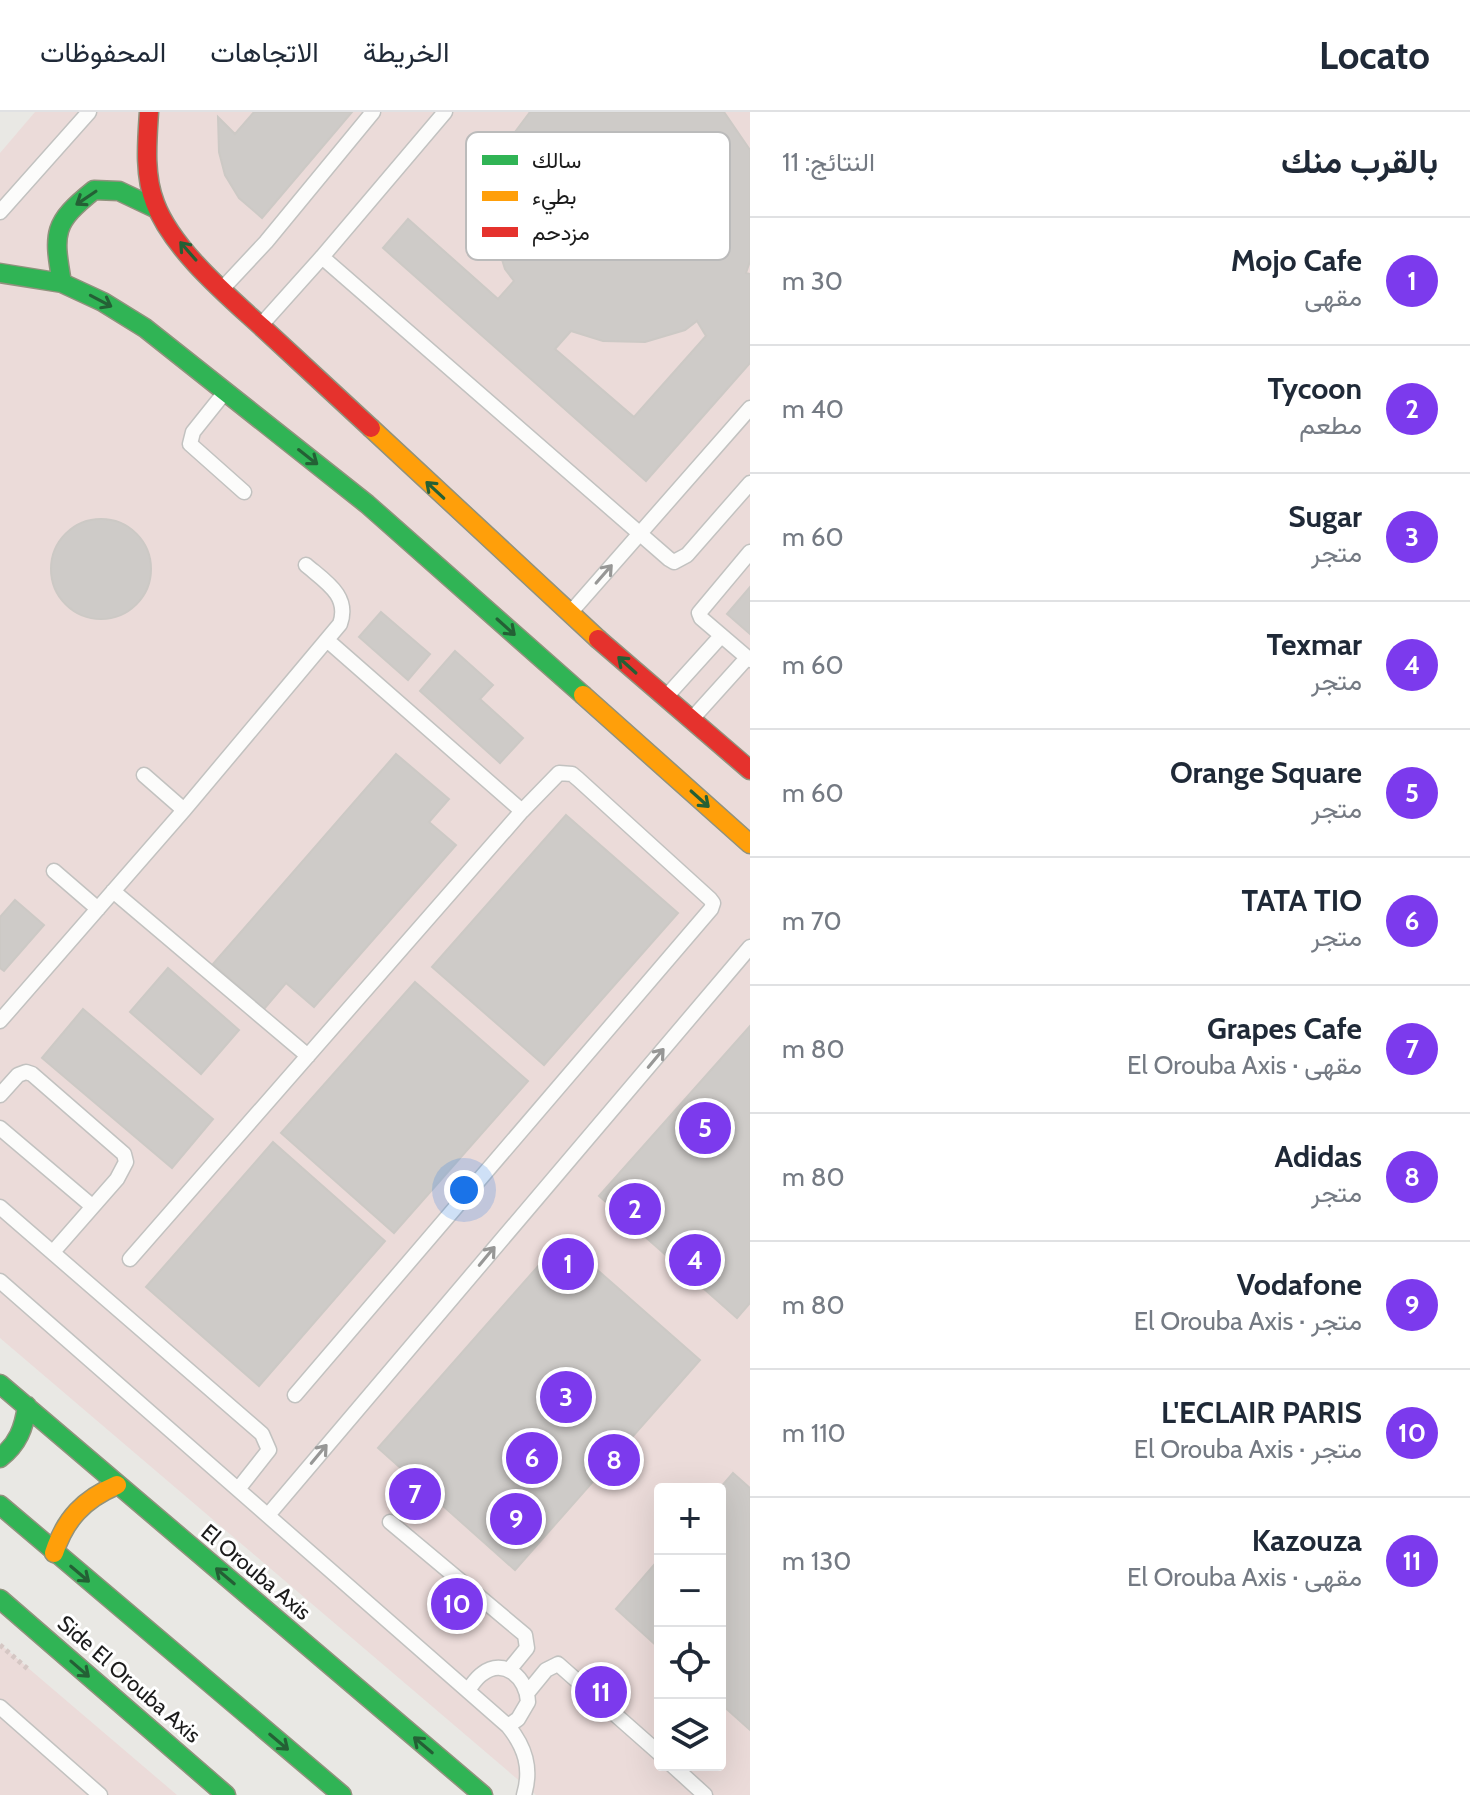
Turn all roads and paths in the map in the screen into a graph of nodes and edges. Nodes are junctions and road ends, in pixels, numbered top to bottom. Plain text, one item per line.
1 (89, 112) edge
2 (149, 112) edge
3 (373, 112) edge
4 (445, 112) edge
5 (157, 209) junction
6 (0, 212) edge
7 (322, 257) junction
8 (0, 273) edge
9 (62, 283) junction
10 (222, 290) junction
11 (259, 327) junction
12 (226, 392) junction
13 (750, 408) edge
14 (750, 483) edge
15 (244, 492) dead end
16 (638, 535) junction
17 (750, 552) edge
18 (306, 565) dead end
19 (570, 614) junction
20 (721, 636) junction
21 (327, 640) junction
22 (749, 659) edge
23 (665, 699) junction
24 (691, 720) junction
25 (750, 770) edge
26 (144, 775) dead end
27 (184, 810) junction
28 (522, 811) junction
29 (750, 844) edge
30 (54, 871) dead end
31 (113, 891) junction
32 (98, 909) junction
33 (750, 947) edge
34 (0, 1021) edge
35 (308, 1056) junction
36 (0, 1095) edge
37 (0, 1128) edge
38 (92, 1206) junction
39 (0, 1207) edge
40 (53, 1252) junction
41 (130, 1259) dead end
42 (0, 1281) edge
43 (0, 1384) edge
44 (295, 1395) dead end
45 (27, 1406) junction
46 (0, 1458) edge
47 (117, 1485) junction
48 (239, 1488) junction
49 (0, 1505) edge
50 (269, 1514) junction
51 (390, 1522) dead end
52 (54, 1553) junction
53 (0, 1599) edge
54 (509, 1670) junction
55 (468, 1690) junction
56 (528, 1692) junction
57 (0, 1707) edge
58 (508, 1726) junction
59 (654, 1749) edge
60 (679, 1771) edge
61 (100, 1795) edge
62 (226, 1795) edge
63 (342, 1795) edge
64 (483, 1795) edge
65 (524, 1795) edge
66 (705, 1795) edge

1 - 6 lane
2 - 5 street
3 - 10 lane
4 - 7 lane
5 -> 9 street
10 -> 5 street
7 - 11 lane
7 - 16 lane
8 - 9 street
9 -> 12 street
10 - 11 street
19 -> 11 street
12 - 15 lane
12 -> 29 street
13 - 16 lane
14 - 16 lane
19 -> 16 lane
17 - 20 lane
18 - 21 lane
23 -> 19 street
20 - 22 lane
20 - 23 lane
21 - 27 lane
21 - 28 lane
22 - 24 lane
23 - 24 street
24 - 25 street
26 - 27 lane
27 - 31 lane
28 - 35 lane
28 - 44 lane
30 - 32 lane
31 - 32 lane
31 - 35 lane
32 - 34 lane
50 -> 33 lane
35 - 41 lane
36 - 38 lane
37 - 38 lane
38 - 40 lane
39 - 40 lane
40 - 48 lane
42 - 48 lane
43 - 45 street, El Orouba Axis
45 - 46 street
45 - 47 street, El Orouba Axis
47 - 52 street
64 -> 47 street, El Orouba Axis
48 - 50 lane
49 - 52 street
50 - 55 lane
51 - 54 lane
52 -> 63 street
53 -> 62 street, Side El Orouba Axis
54 - 55 lane
54 - 56 lane
55 - 58 lane
56 - 58 lane
56 - 59 lane
57 - 61 lane
58 - 65 lane
60 - 66 lane

